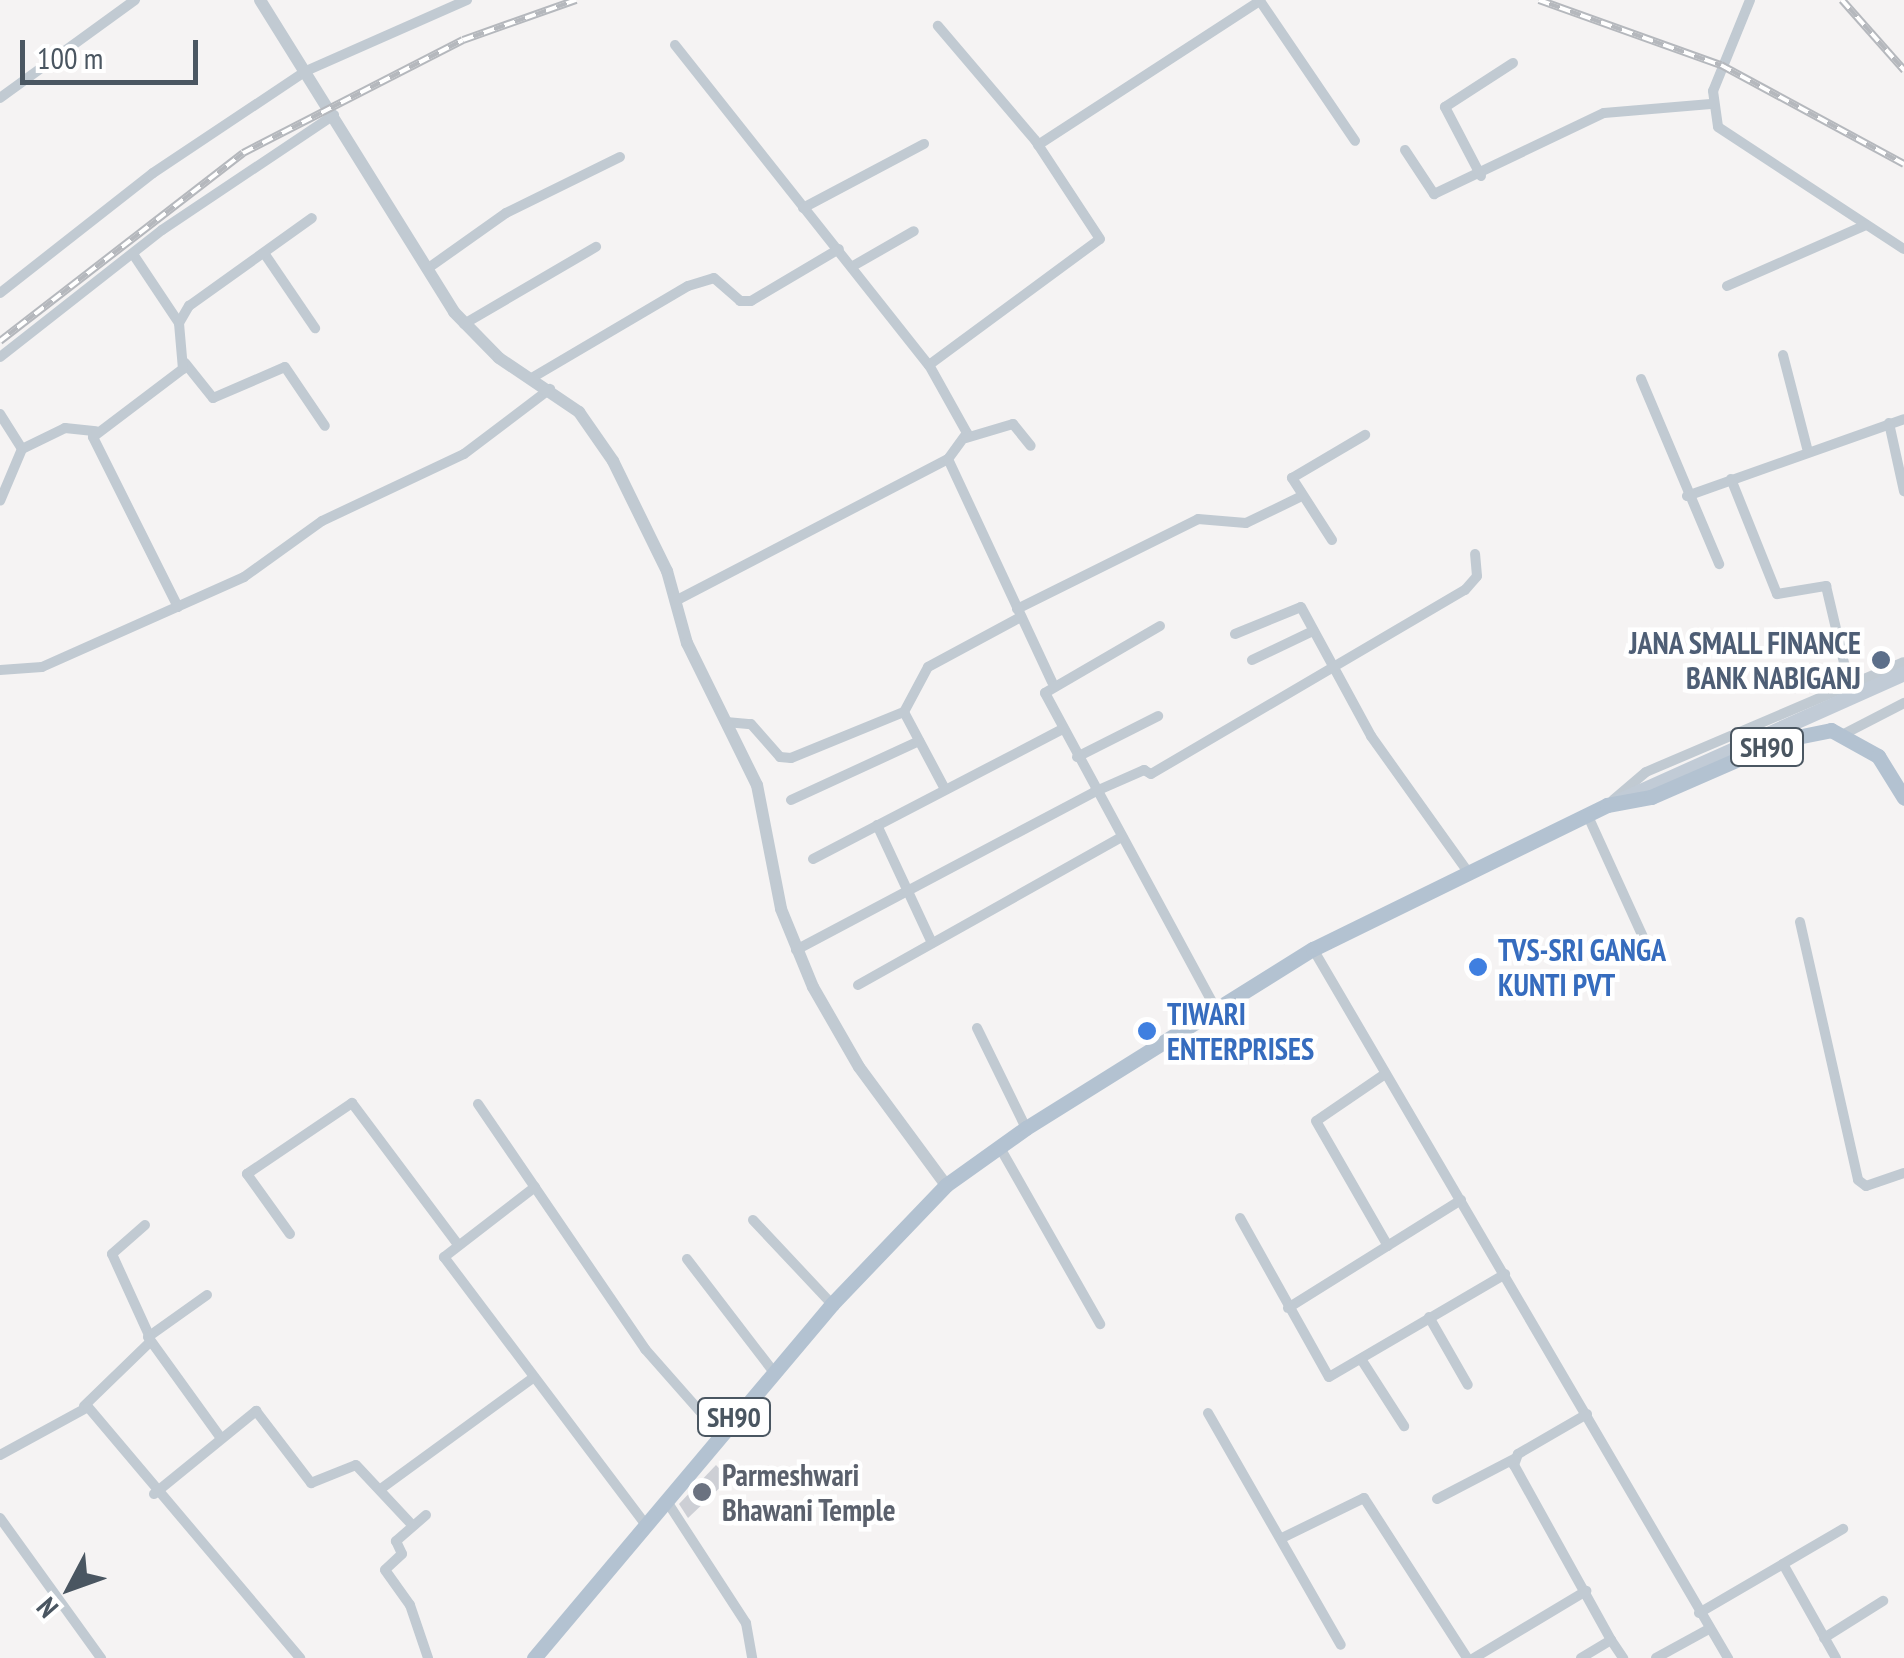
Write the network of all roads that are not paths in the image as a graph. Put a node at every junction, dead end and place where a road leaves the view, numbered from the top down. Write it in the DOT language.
graph roads {
  1 [pos="135,0"];
  2 [pos="260,0"];
  3 [pos="468,0"];
  4 [pos="1750,0"];
  5 [pos="938,26"];
  6 [pos="675,45"];
  7 [pos="1513,64"];
  8 [pos="310,77"];
  9 [pos="0,98"];
  10 [pos="1711,104"];
  11 [pos="334,116"];
  12 [pos="1355,140"];
  13 [pos="924,144"];
  14 [pos="1038,145"];
  15 [pos="1404,150"];
  16 [pos="620,158"];
  17 [pos="1481,176"];
  18 [pos="804,208"];
  19 [pos="312,218"];
  20 [pos="1866,224"];
  21 [pos="914,232"];
  22 [pos="596,247"];
  23 [pos="839,249"];
  24 [pos="1904,249"];
  25 [pos="264,253"];
  26 [pos="135,257"];
  27 [pos="853,266"];
  28 [pos="427,269"];
  29 [pos="1727,286"];
  30 [pos="0,293"];
  31 [pos="179,323"];
  32 [pos="464,324"];
  33 [pos="314,328"];
  34 [pos="1783,355"];
  35 [pos="0,357"];
  36 [pos="185,364"];
  37 [pos="929,365"];
  38 [pos="530,379"];
  39 [pos="1641,379"];
  40 [pos="550,389"];
  41 [pos="0,414"];
  42 [pos="1904,419"];
  43 [pos="1889,423"];
  44 [pos="325,426"];
  45 [pos="96,431"];
  46 [pos="1365,435"];
  47 [pos="966,438"];
  48 [pos="1031,446"];
  49 [pos="1807,448"];
  50 [pos="22,449"];
  51 [pos="948,459"];
  52 [pos="1731,479"];
  53 [pos="1904,491"];
  54 [pos="1687,496"];
  55 [pos="1298,498"];
  56 [pos="0,502"];
  57 [pos="1332,540"];
  58 [pos="1475,554"];
  59 [pos="1719,564"];
  60 [pos="675,601"];
  61 [pos="178,607"];
  62 [pos="1019,613"];
  63 [pos="1160,626"];
  64 [pos="1314,632"];
  65 [pos="1234,634"];
  66 [pos="1252,660"];
  67 [pos="1904,662"];
  68 [pos="1332,668"];
  69 [pos="0,670"];
  70 [pos="1904,673"];
  71 [pos="1052,682"];
  72 [pos="1850,684"];
  73 [pos="1904,703"];
  74 [pos="904,712"];
  75 [pos="1158,716"];
  76 [pos="726,722"];
  77 [pos="1063,730"];
  78 [pos="1844,734"];
  79 [pos="919,740"];
  80 [pos="1077,757"];
  81 [pos="945,789"];
  82 [pos="1094,792"];
  83 [pos="1904,798"];
  84 [pos="791,800"];
  85 [pos="1608,806"];
  86 [pos="1588,814"];
  87 [pos="877,825"];
  88 [pos="1122,837"];
  89 [pos="812,859"];
  90 [pos="1465,868"];
  91 [pos="906,892"];
  92 [pos="1800,922"];
  93 [pos="1643,937"];
  94 [pos="932,943"];
  95 [pos="1313,948"];
  96 [pos="796,950"];
  97 [pos="858,985"];
  98 [pos="1217,1011"];
  99 [pos="977,1028"];
  100 [pos="1385,1074"];
  101 [pos="478,1104"];
  102 [pos="1026,1128"];
  103 [pos="999,1146"];
  104 [pos="1904,1173"];
  105 [pos="946,1185"];
  106 [pos="536,1187"];
  107 [pos="1461,1200"];
  108 [pos="1240,1218"];
  109 [pos="753,1220"];
  110 [pos="145,1225"];
  111 [pos="290,1234"];
  112 [pos="456,1242"];
  113 [pos="1388,1246"];
  114 [pos="687,1259"];
  115 [pos="1505,1274"];
  116 [pos="207,1295"];
  117 [pos="832,1304"];
  118 [pos="1288,1308"];
  119 [pos="1428,1317"];
  120 [pos="1100,1324"];
  121 [pos="149,1338"];
  122 [pos="1361,1358"];
  123 [pos="773,1370"];
  124 [pos="534,1377"];
  125 [pos="1468,1385"];
  126 [pos="84,1406"];
  127 [pos="1208,1413"];
  128 [pos="1587,1414"];
  129 [pos="1404,1426"];
  130 [pos="720,1434"];
  131 [pos="220,1437"];
  132 [pos="0,1455"];
  133 [pos="1514,1459"];
  134 [pos="382,1488"];
  135 [pos="154,1494"];
  136 [pos="1437,1499"];
  137 [pos="666,1500"];
  138 [pos="426,1515"];
  139 [pos="0,1518"];
  140 [pos="645,1524"];
  141 [pos="413,1526"];
  142 [pos="1843,1529"];
  143 [pos="1284,1537"];
  144 [pos="1783,1564"];
  145 [pos="1586,1591"];
  146 [pos="1883,1601"];
  147 [pos="1699,1613"];
  148 [pos="1708,1629"];
  149 [pos="1824,1638"];
  150 [pos="1611,1640"];
  151 [pos="1341,1645"];
  152 [pos="101,1658"];
  153 [pos="300,1658"];
  154 [pos="428,1658"];
  155 [pos="534,1658"];
  156 [pos="752,1658"];
  157 [pos="1471,1658"];
  158 [pos="1581,1658"];
  159 [pos="1623,1658"];
  160 [pos="1656,1658"];
  161 [pos="1728,1658"];
  162 [pos="1836,1658"];
  1 -- 9 [label="street"];
  2 -- 8 [label="street"];
  3 -- 8 [label="street"];
  4 -- 10 [label="street"];
  5 -- 14 [label="street"];
  6 -- 18 [label="street"];
  7 -- 17 [label="street"];
  8 -- 11 [label="street"];
  8 -- 30 [label="street"];
  10 -- 17 [label="street"];
  10 -- 20 [label="street"];
  11 -- 26 [label="street"];
  11 -- 28 [label="street"];
  12 -- 14 [label="street"];
  13 -- 18 [label="street"];
  14 -- 37 [label="street"];
  15 -- 17 [label="street"];
  16 -- 28 [label="street"];
  18 -- 23 [label="street"];
  19 -- 25 [label="street"];
  20 -- 24 [label="street"];
  20 -- 29 [label="street"];
  21 -- 27 [label="street"];
  22 -- 32 [label="street"];
  23 -- 27 [label="street"];
  23 -- 38 [label="street"];
  25 -- 31 [label="street"];
  25 -- 33 [label="street"];
  26 -- 31 [label="street"];
  26 -- 35 [label="street"];
  27 -- 37 [label="street"];
  28 -- 32 [label="street"];
  31 -- 36 [label="street"];
  32 -- 38 [label="street"];
  34 -- 49 [label="street"];
  36 -- 44 [label="street"];
  36 -- 45 [label="street"];
  37 -- 47 [label="street"];
  38 -- 40 [label="street"];
  39 -- 54 [label="street"];
  40 -- 60 [label="street"];
  40 -- 61 [label="street"];
  41 -- 50 [label="street"];
  42 -- 43 [label="street"];
  43 -- 49 [label="street"];
  43 -- 53 [label="street"];
  45 -- 50 [label="street"];
  45 -- 61 [label="street"];
  46 -- 55 [label="street"];
  47 -- 48 [label="street"];
  47 -- 51 [label="street"];
  49 -- 52 [label="street"];
  50 -- 56 [label="street"];
  51 -- 60 [label="street"];
  51 -- 62 [label="street"];
  52 -- 54 [label="street"];
  52 -- 72 [label="street"];
  54 -- 59 [label="street"];
  55 -- 57 [label="street"];
  55 -- 62 [label="street"];
  58 -- 68 [label="street"];
  60 -- 76 [label="street"];
  61 -- 69 [label="street"];
  62 -- 71 [label="street"];
  62 -- 74 [label="street"];
  63 -- 71 [label="street"];
  64 -- 65 [label="street"];
  64 -- 66 [label="street"];
  64 -- 68 [label="street"];
  67 -- 72 [label="street"];
  68 -- 82 [label="street"];
  68 -- 90 [label="street"];
  70 -- 85 [label="main road"];
  71 -- 77 [label="street"];
  72 -- 85 [label="street"];
  73 -- 78 [label="street"];
  74 -- 76 [label="street"];
  74 -- 79 [label="street"];
  75 -- 80 [label="street"];
  76 -- 96 [label="street"];
  77 -- 80 [label="street"];
  77 -- 81 [label="street"];
  78 -- 83 [label="main road, SH90"];
  78 -- 85 [label="main road, SH90"];
  79 -- 81 [label="street"];
  79 -- 84 [label="street"];
  80 -- 82 [label="street"];
  81 -- 87 [label="street"];
  82 -- 88 [label="street"];
  82 -- 91 [label="street"];
  85 -- 86 [label="main road, SH90"];
  86 -- 90 [label="main road, SH90"];
  86 -- 93 [label="street"];
  87 -- 89 [label="street"];
  87 -- 91 [label="street"];
  88 -- 94 [label="street"];
  88 -- 98 [label="street"];
  90 -- 95 [label="main road, SH90"];
  91 -- 94 [label="street"];
  91 -- 96 [label="street"];
  92 -- 104 [label="street"];
  94 -- 97 [label="street"];
  95 -- 98 [label="main road, SH90"];
  95 -- 100 [label="street"];
  96 -- 105 [label="street"];
  98 -- 102 [label="main road, SH90"];
  99 -- 102 [label="street"];
  100 -- 107 [label="street"];
  100 -- 113 [label="street"];
  101 -- 106 [label="street"];
  102 -- 103 [label="main road, SH90"];
  103 -- 105 [label="main road, SH90"];
  103 -- 120 [label="street"];
  105 -- 117 [label="main road, SH90"];
  106 -- 112 [label="street"];
  106 -- 130 [label="street"];
  107 -- 113 [label="street"];
  107 -- 115 [label="street"];
  108 -- 118 [label="street"];
  109 -- 117 [label="street"];
  110 -- 121 [label="street"];
  111 -- 112 [label="street"];
  112 -- 124 [label="street"];
  113 -- 118 [label="street"];
  114 -- 123 [label="street"];
  115 -- 119 [label="street"];
  115 -- 128 [label="street"];
  116 -- 121 [label="street"];
  117 -- 123 [label="main road, SH90"];
  118 -- 122 [label="street"];
  119 -- 122 [label="street"];
  119 -- 125 [label="street"];
  121 -- 126 [label="street"];
  121 -- 131 [label="street"];
  122 -- 129 [label="street"];
  123 -- 130 [label="main road, SH90"];
  124 -- 134 [label="street"];
  124 -- 140 [label="street"];
  126 -- 132 [label="street"];
  126 -- 135 [label="street"];
  127 -- 143 [label="street"];
  128 -- 133 [label="street"];
  128 -- 147 [label="street"];
  130 -- 137 [label="main road, SH90"];
  131 -- 134 [label="street"];
  131 -- 135 [label="street"];
  133 -- 136 [label="street"];
  133 -- 145 [label="street"];
  134 -- 141 [label="street"];
  135 -- 153 [label="street"];
  137 -- 140 [label="main road, SH90"];
  137 -- 156 [label="street"];
  138 -- 141 [label="street"];
  139 -- 152 [label="street"];
  140 -- 155 [label="main road, SH90"];
  141 -- 154 [label="street"];
  142 -- 144 [label="street"];
  143 -- 151 [label="street"];
  143 -- 157 [label="street"];
  144 -- 147 [label="street"];
  144 -- 149 [label="street"];
  145 -- 150 [label="street"];
  145 -- 157 [label="street"];
  146 -- 149 [label="street"];
  147 -- 148 [label="street"];
  148 -- 160 [label="street"];
  148 -- 161 [label="street"];
  149 -- 162 [label="street"];
  150 -- 158 [label="street"];
  150 -- 159 [label="street"];
}
